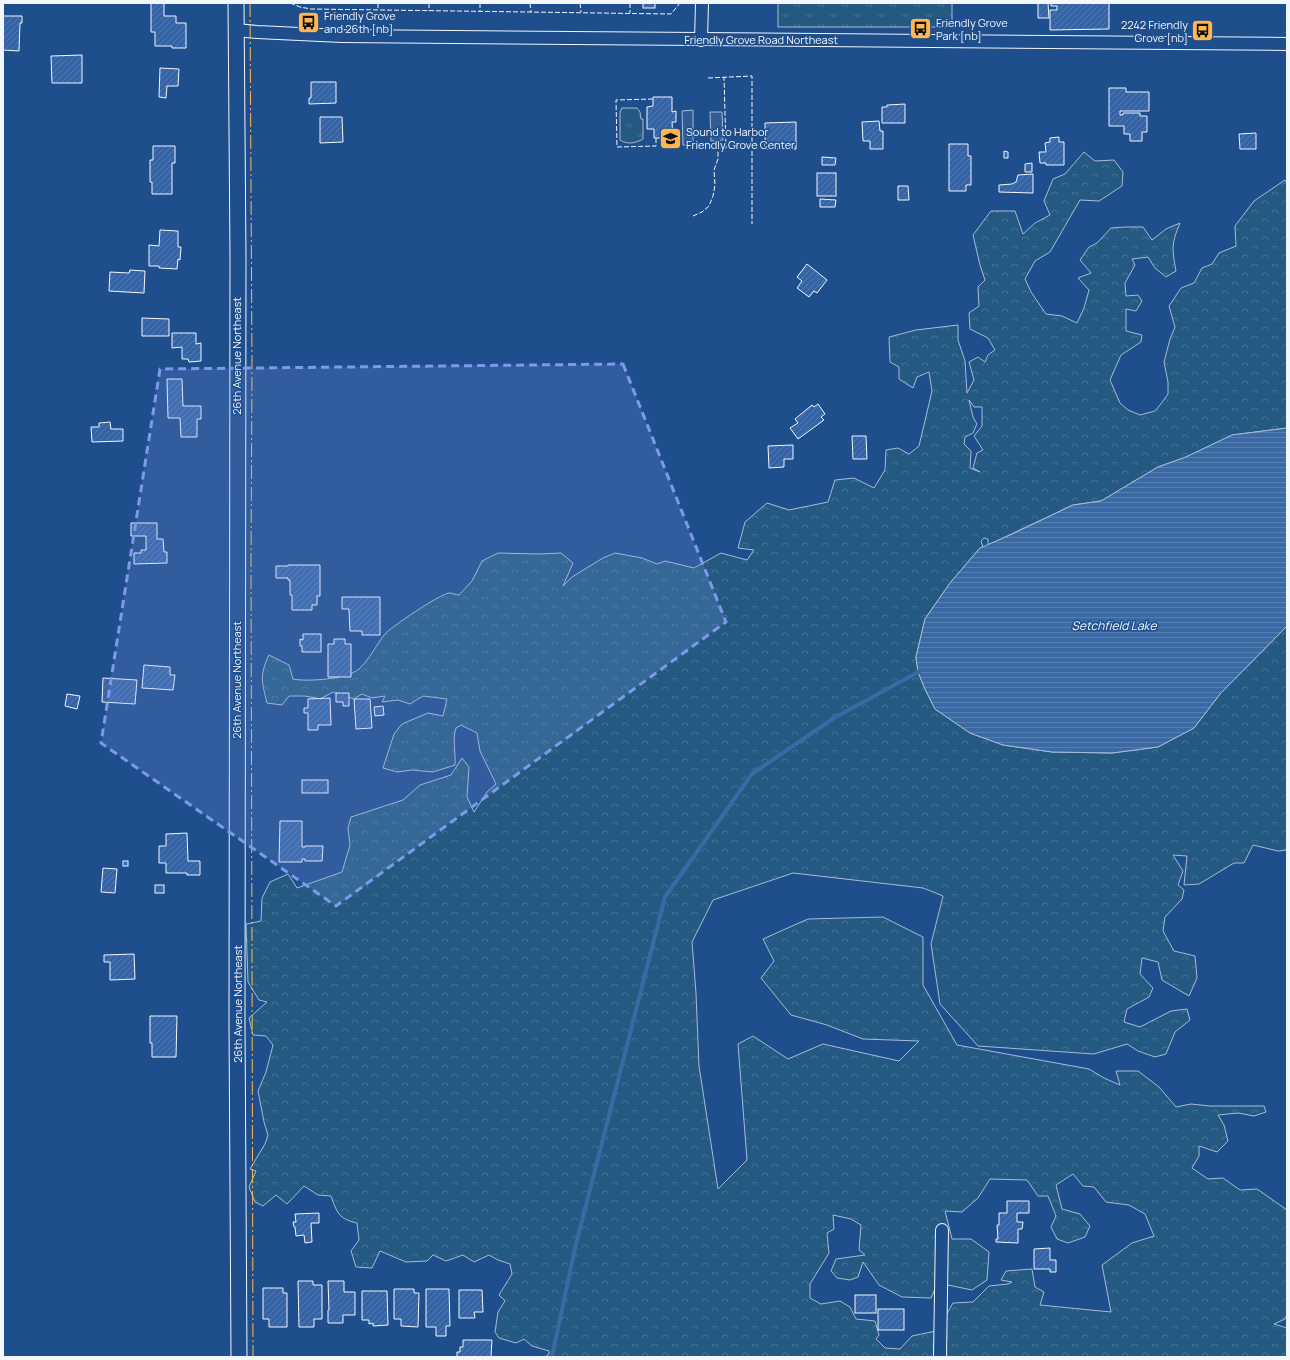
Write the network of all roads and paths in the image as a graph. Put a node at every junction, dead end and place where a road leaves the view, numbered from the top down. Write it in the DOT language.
graph roads {
  1 [pos="236,3"];
  2 [pos="702,3"];
  3 [pos="236,30"];
  4 [pos="701,40"];
  5 [pos="1287,44"];
  6 [pos="942,1230"];
  7 [pos="239,1357"];
  8 [pos="940,1357"];
  1 -- 3 [label="street, 26th Avenue Northeast"];
  2 -- 4 [label="street"];
  3 -- 4 [label="street, Friendly Grove Road Northeast"];
  3 -- 7 [label="street, 26th Avenue Northeast"];
  4 -- 5 [label="street, Friendly Grove Road Northeast"];
  6 -- 8 [label="street"];
}
